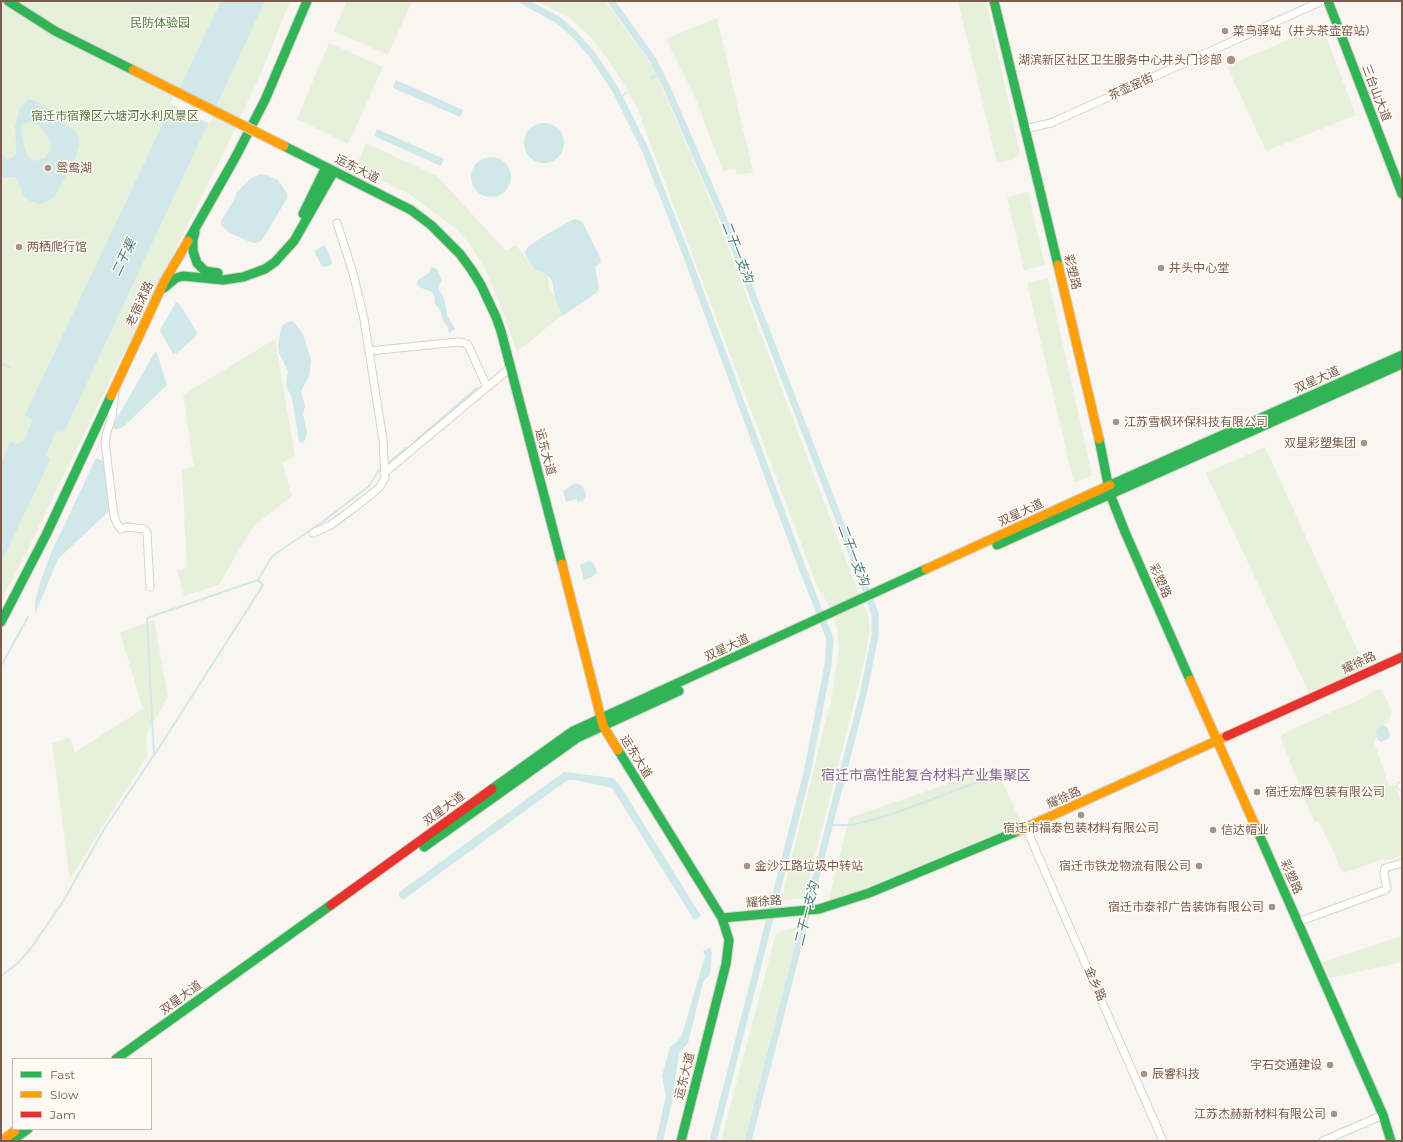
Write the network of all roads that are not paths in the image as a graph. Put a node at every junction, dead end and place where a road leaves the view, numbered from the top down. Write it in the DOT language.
graph roads {
  1 [pos="8,1"];
  2 [pos="307,1"];
  3 [pos="994,1"];
  4 [pos="1322,1"];
  5 [pos="1328,1"];
  6 [pos="1335,1"];
  7 [pos="1025,129"];
  8 [pos="330,169"];
  9 [pos="1402,178"];
  10 [pos="1402,194"];
  11 [pos="337,223"];
  12 [pos="197,224"];
  13 [pos="158,293"];
  14 [pos="369,350"];
  15 [pos="1402,354"];
  16 [pos="1402,364"];
  17 [pos="510,368"];
  18 [pos="116,384"];
  19 [pos="487,387"];
  20 [pos="384,473"];
  21 [pos="1109,490"];
  22 [pos="313,533"];
  23 [pos="150,587"];
  24 [pos="1,622"];
  25 [pos="1402,657"];
  26 [pos="602,722"];
  27 [pos="1218,741"];
  28 [pos="1026,828"];
  29 [pos="1402,863"];
  30 [pos="722,918"];
  31 [pos="1298,922"];
  32 [pos="117,1058"];
  33 [pos="127,1058"];
  34 [pos="1383,1115"];
  35 [pos="17,1130"];
  36 [pos="27,1130"];
  37 [pos="1,1141"];
  38 [pos="11,1141"];
  39 [pos="681,1141"];
  40 [pos="1164,1141"];
  41 [pos="1323,1141"];
  42 [pos="1391,1141"];
  1 -- 8 [label="street, 运东大道, bridge"];
  2 -- 12 [label="street, 老宿沭路"];
  3 -- 7 [label="street, 彩塑路"];
  4 -- 7 [label="street, 茶壶窑街"];
  5 -- 10 [label="street, 三台山大道"];
  6 -- 9 [label="street, 三台山大道"];
  7 -- 21 [label="street, 彩塑路"];
  8 -- 12 [label="street"];
  8 -- 13 [label="street"];
  8 -- 17 [label="street, 运东大道"];
  11 -- 14 [label="street"];
  12 -- 13 [label="street, 老宿沭路"];
  13 -- 18 [label="street, 老宿沭路"];
  14 -- 19 [label="street"];
  14 -- 20 [label="street"];
  15 -- 21 [label="street, 双星大道"];
  16 -- 21 [label="street, 双星大道"];
  17 -- 19 [label="street"];
  17 -- 26 [label="street, 运东大道"];
  18 -- 23 [label="street"];
  18 -- 24 [label="street, 老宿沭路"];
  19 -- 20 [label="street"];
  20 -- 22 [label="street"];
  21 -- 26 [label="street, 双星大道"];
  21 -- 27 [label="street, 彩塑路"];
  25 -- 27 [label="street, 耀徐路"];
  26 -- 30 [label="street, 运东大道"];
  26 -- 32 [label="street, 双星大道"];
  26 -- 33 [label="street, 双星大道"];
  27 -- 28 [label="street, 耀徐路"];
  27 -- 31 [label="street, 彩塑路"];
  28 -- 30 [label="street, 耀徐路"];
  28 -- 40 [label="street, 金乡路"];
  29 -- 31 [label="street"];
  30 -- 39 [label="street, 运东大道"];
  31 -- 34 [label="street, 彩塑路"];
  34 -- 41 [label="street"];
  34 -- 42 [label="street, 彩塑路"];
  35 -- 37 [label="street"];
  36 -- 38 [label="street"];
}
